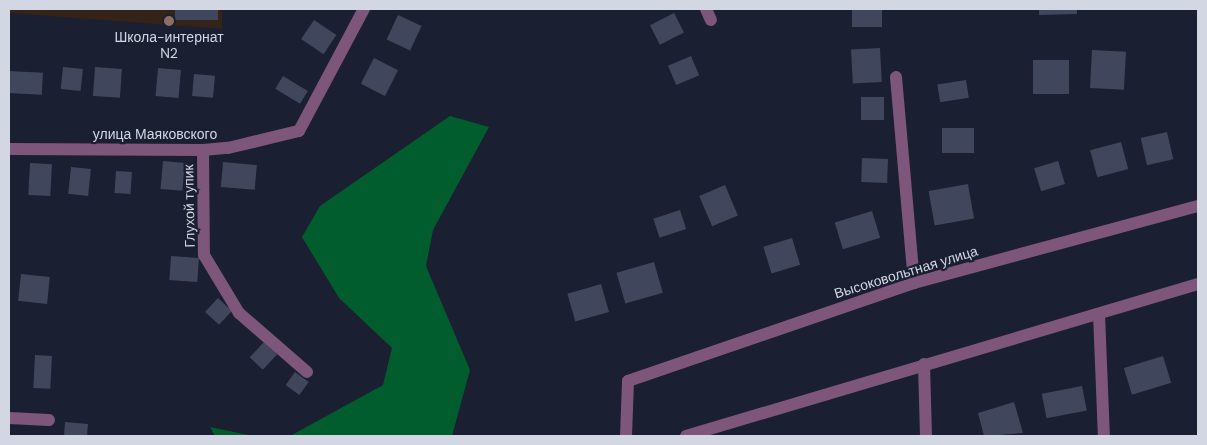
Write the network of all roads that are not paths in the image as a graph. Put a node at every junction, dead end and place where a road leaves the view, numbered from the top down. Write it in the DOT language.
graph roads {
  1 [pos="364,9"];
  2 [pos="896,77"];
  3 [pos="9,149"];
  4 [pos="203,150"];
  5 [pos="1198,206"];
  6 [pos="914,283"];
  7 [pos="1198,284"];
  8 [pos="1099,314"];
  9 [pos="924,364"];
  10 [pos="307,372"];
  11 [pos="9,418"];
  12 [pos="49,420"];
  13 [pos="626,436"];
  14 [pos="686,436"];
  15 [pos="926,436"];
  16 [pos="1104,436"];
  1 -- 4 [label="street, улица Маяковского"];
  2 -- 6 [label="street"];
  3 -- 4 [label="street, улица Маяковского"];
  4 -- 10 [label="street, Глухой тупик"];
  5 -- 6 [label="street, Высоковольтная улица"];
  6 -- 13 [label="street, Высоковольтная улица"];
  7 -- 8 [label="street"];
  8 -- 9 [label="street"];
  8 -- 16 [label="street"];
  9 -- 14 [label="street"];
  9 -- 15 [label="street"];
  11 -- 12 [label="street"];
}
